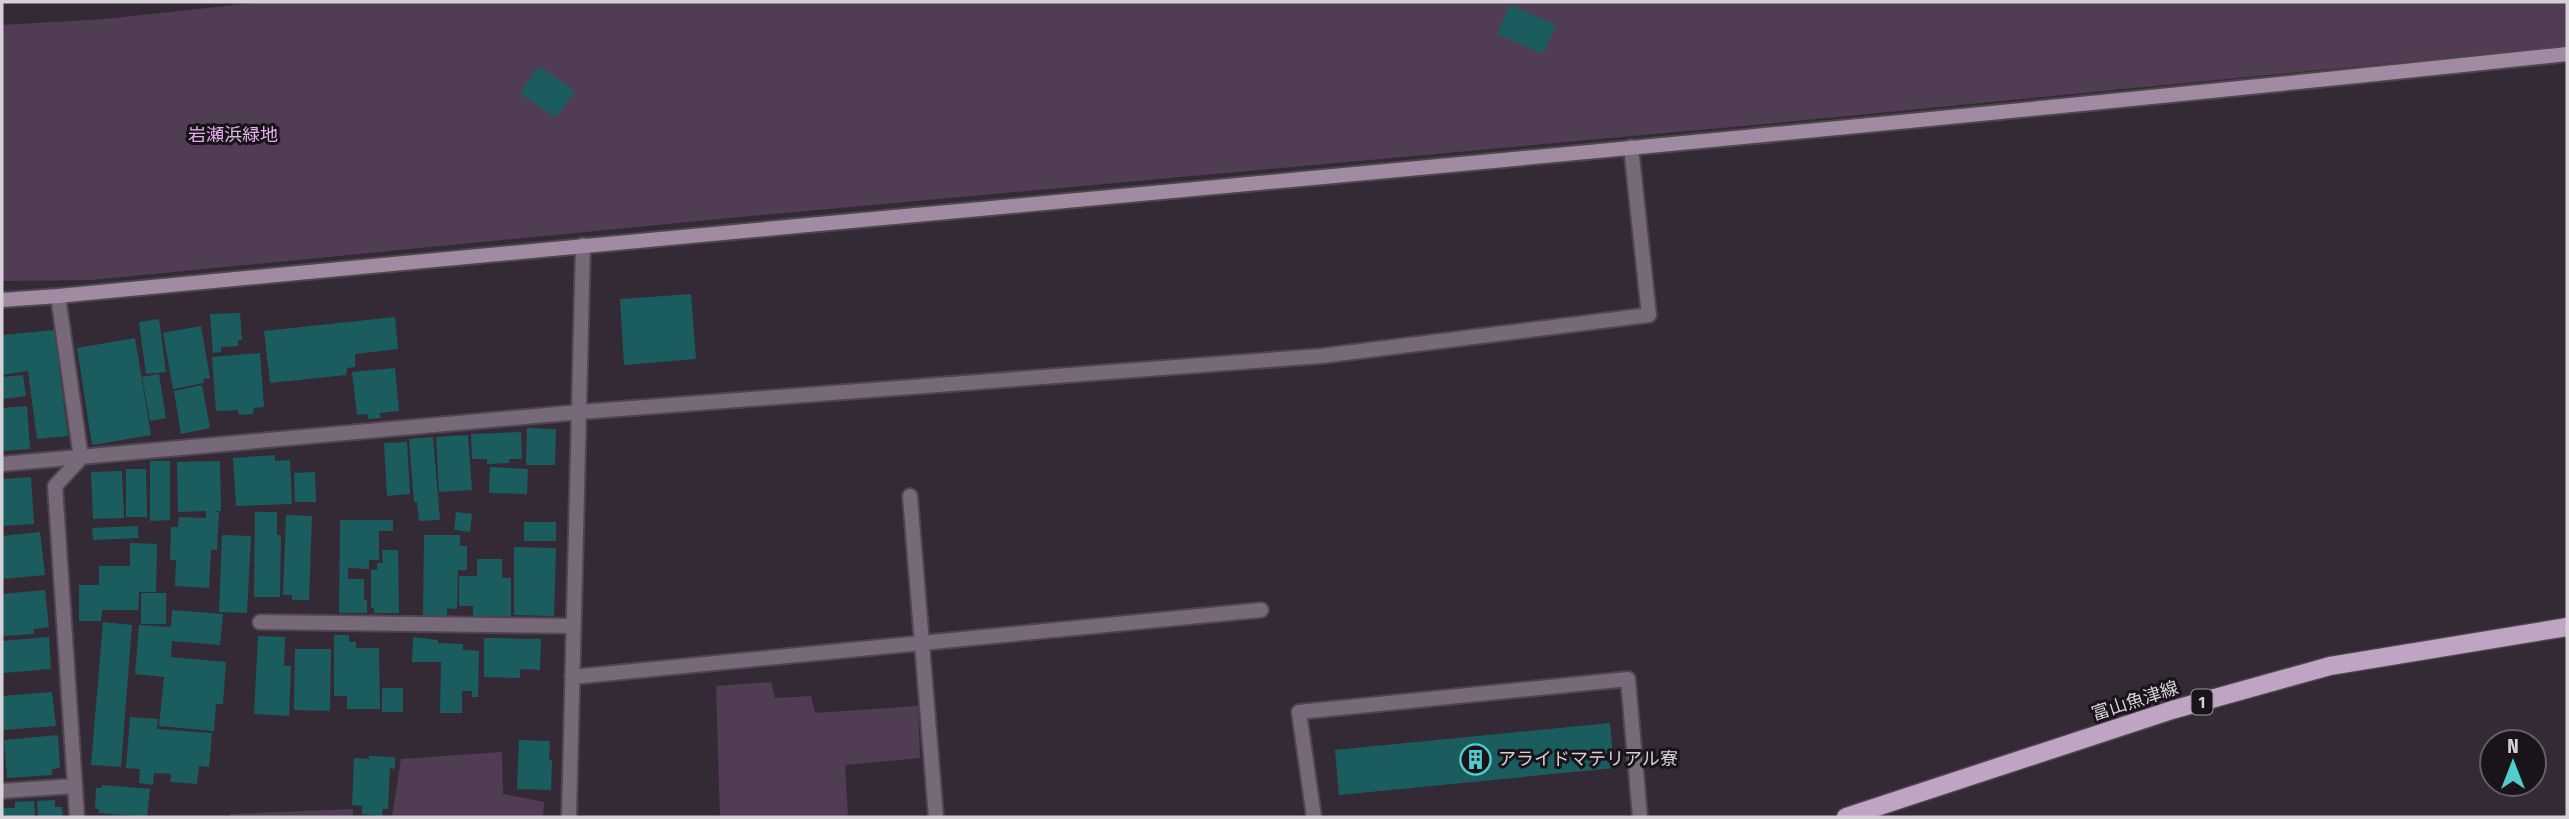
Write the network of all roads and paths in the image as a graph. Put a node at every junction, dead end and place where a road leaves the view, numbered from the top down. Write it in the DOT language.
graph roads {
  1 [pos="2567,54"];
  2 [pos="1631,147"];
  3 [pos="583,245"];
  4 [pos="58,296"];
  5 [pos="2,300"];
  6 [pos="580,412"];
  7 [pos="81,458"];
  8 [pos="2,464"];
  9 [pos="910,496"];
  10 [pos="1261,610"];
  11 [pos="260,622"];
  12 [pos="574,626"];
  13 [pos="2567,627"];
  14 [pos="921,643"];
  15 [pos="572,677"];
  16 [pos="74,786"];
  17 [pos="2,791"];
  18 [pos="77,817"];
  19 [pos="569,817"];
  20 [pos="936,817"];
  21 [pos="1314,817"];
  22 [pos="1640,817"];
  23 [pos="1846,817"];
  1 -- 2 [label="street"];
  2 -- 3 [label="street"];
  2 -- 6 [label="street"];
  3 -- 4 [label="street"];
  3 -- 6 [label="street"];
  4 -- 5 [label="street"];
  4 -- 7 [label="street"];
  6 -- 7 [label="street"];
  6 -- 12 [label="street"];
  7 -- 8 [label="street"];
  7 -- 16 [label="street"];
  9 -- 14 [label="street"];
  10 -- 14 [label="street"];
  11 -- 12 [label="street"];
  12 -- 15 [label="street"];
  13 -- 23 [label="main road, 富山魚津線 / 1"];
  14 -- 15 [label="street"];
  14 -- 20 [label="street"];
  15 -- 19 [label="street"];
  16 -- 17 [label="street"];
  16 -- 18 [label="street"];
  21 -- 22 [label="street"];
}
